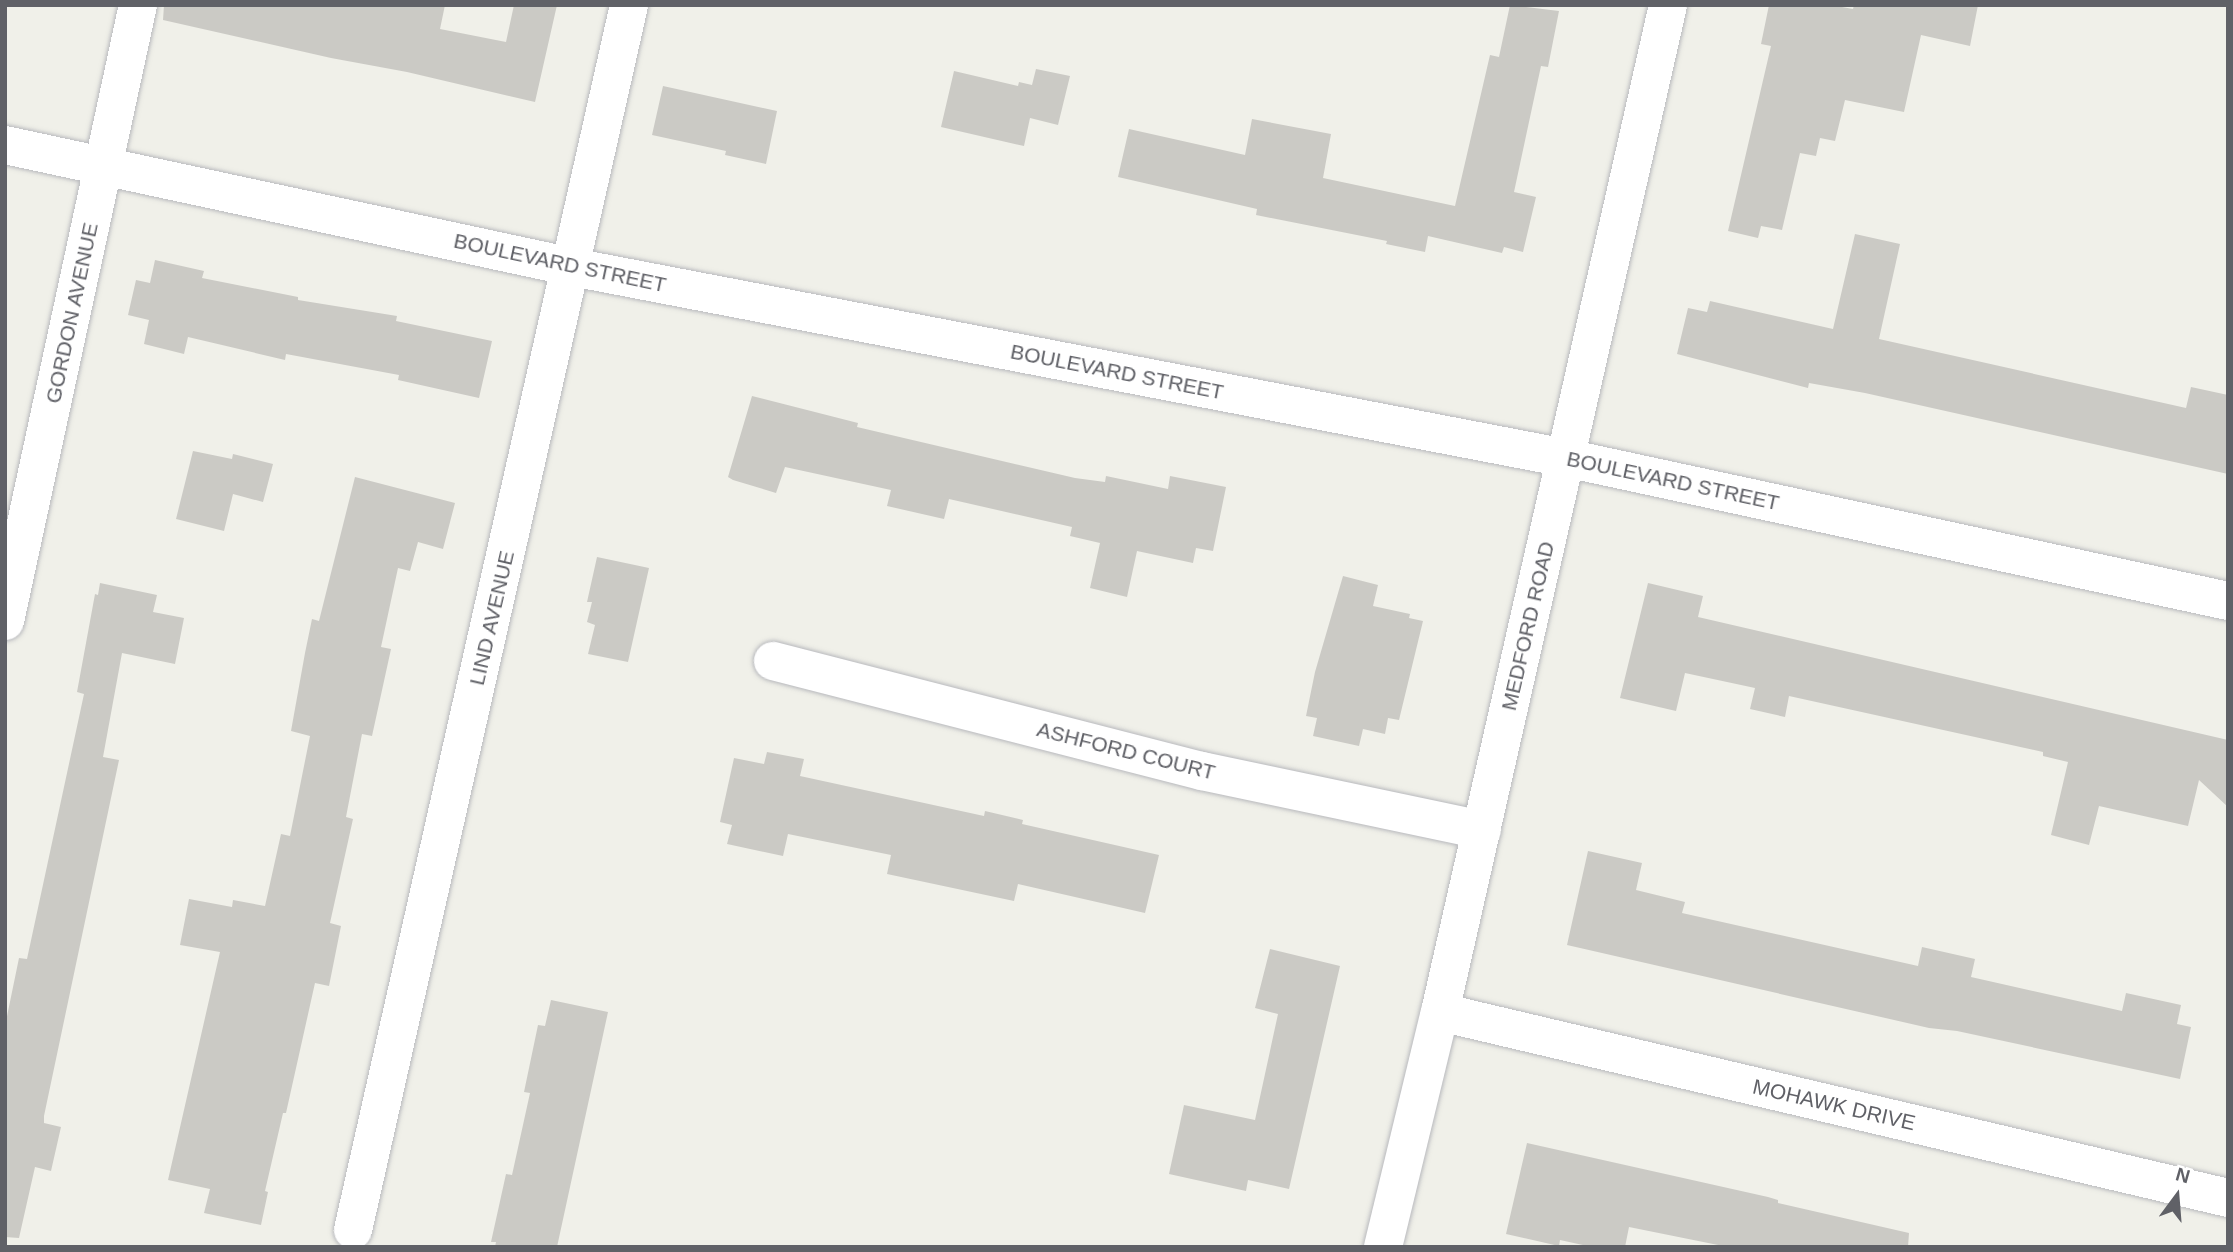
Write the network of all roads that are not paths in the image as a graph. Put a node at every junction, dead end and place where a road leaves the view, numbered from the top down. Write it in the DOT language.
graph roads {
  1 [pos="138,5"];
  2 [pos="629,5"];
  3 [pos="1668,5"];
  4 [pos="5,145"];
  5 [pos="104,166"];
  6 [pos="572,267"];
  7 [pos="1566,458"];
  8 [pos="2228,601"];
  9 [pos="5,621"];
  10 [pos="774,661"];
  11 [pos="1482,830"];
  12 [pos="1440,1012"];
  13 [pos="2228,1198"];
  14 [pos="353,1230"];
  15 [pos="1383,1247"];
  1 -- 5 [label="street, GORDON AVENUE"];
  2 -- 6 [label="street, LIND AVENUE"];
  3 -- 7 [label="street, MEDFORD ROAD"];
  4 -- 5 [label="street, BOULEVARD STREET"];
  5 -- 6 [label="street, BOULEVARD STREET"];
  5 -- 9 [label="street, GORDON AVENUE"];
  6 -- 7 [label="street, BOULEVARD STREET"];
  6 -- 14 [label="street, LIND AVENUE"];
  7 -- 8 [label="street, BOULEVARD STREET"];
  7 -- 11 [label="street, MEDFORD ROAD"];
  10 -- 11 [label="street, ASHFORD COURT"];
  11 -- 12 [label="street, MEDFORD ROAD"];
  12 -- 13 [label="street, MOHAWK DRIVE"];
  12 -- 15 [label="street, MEDFORD ROAD"];
}
